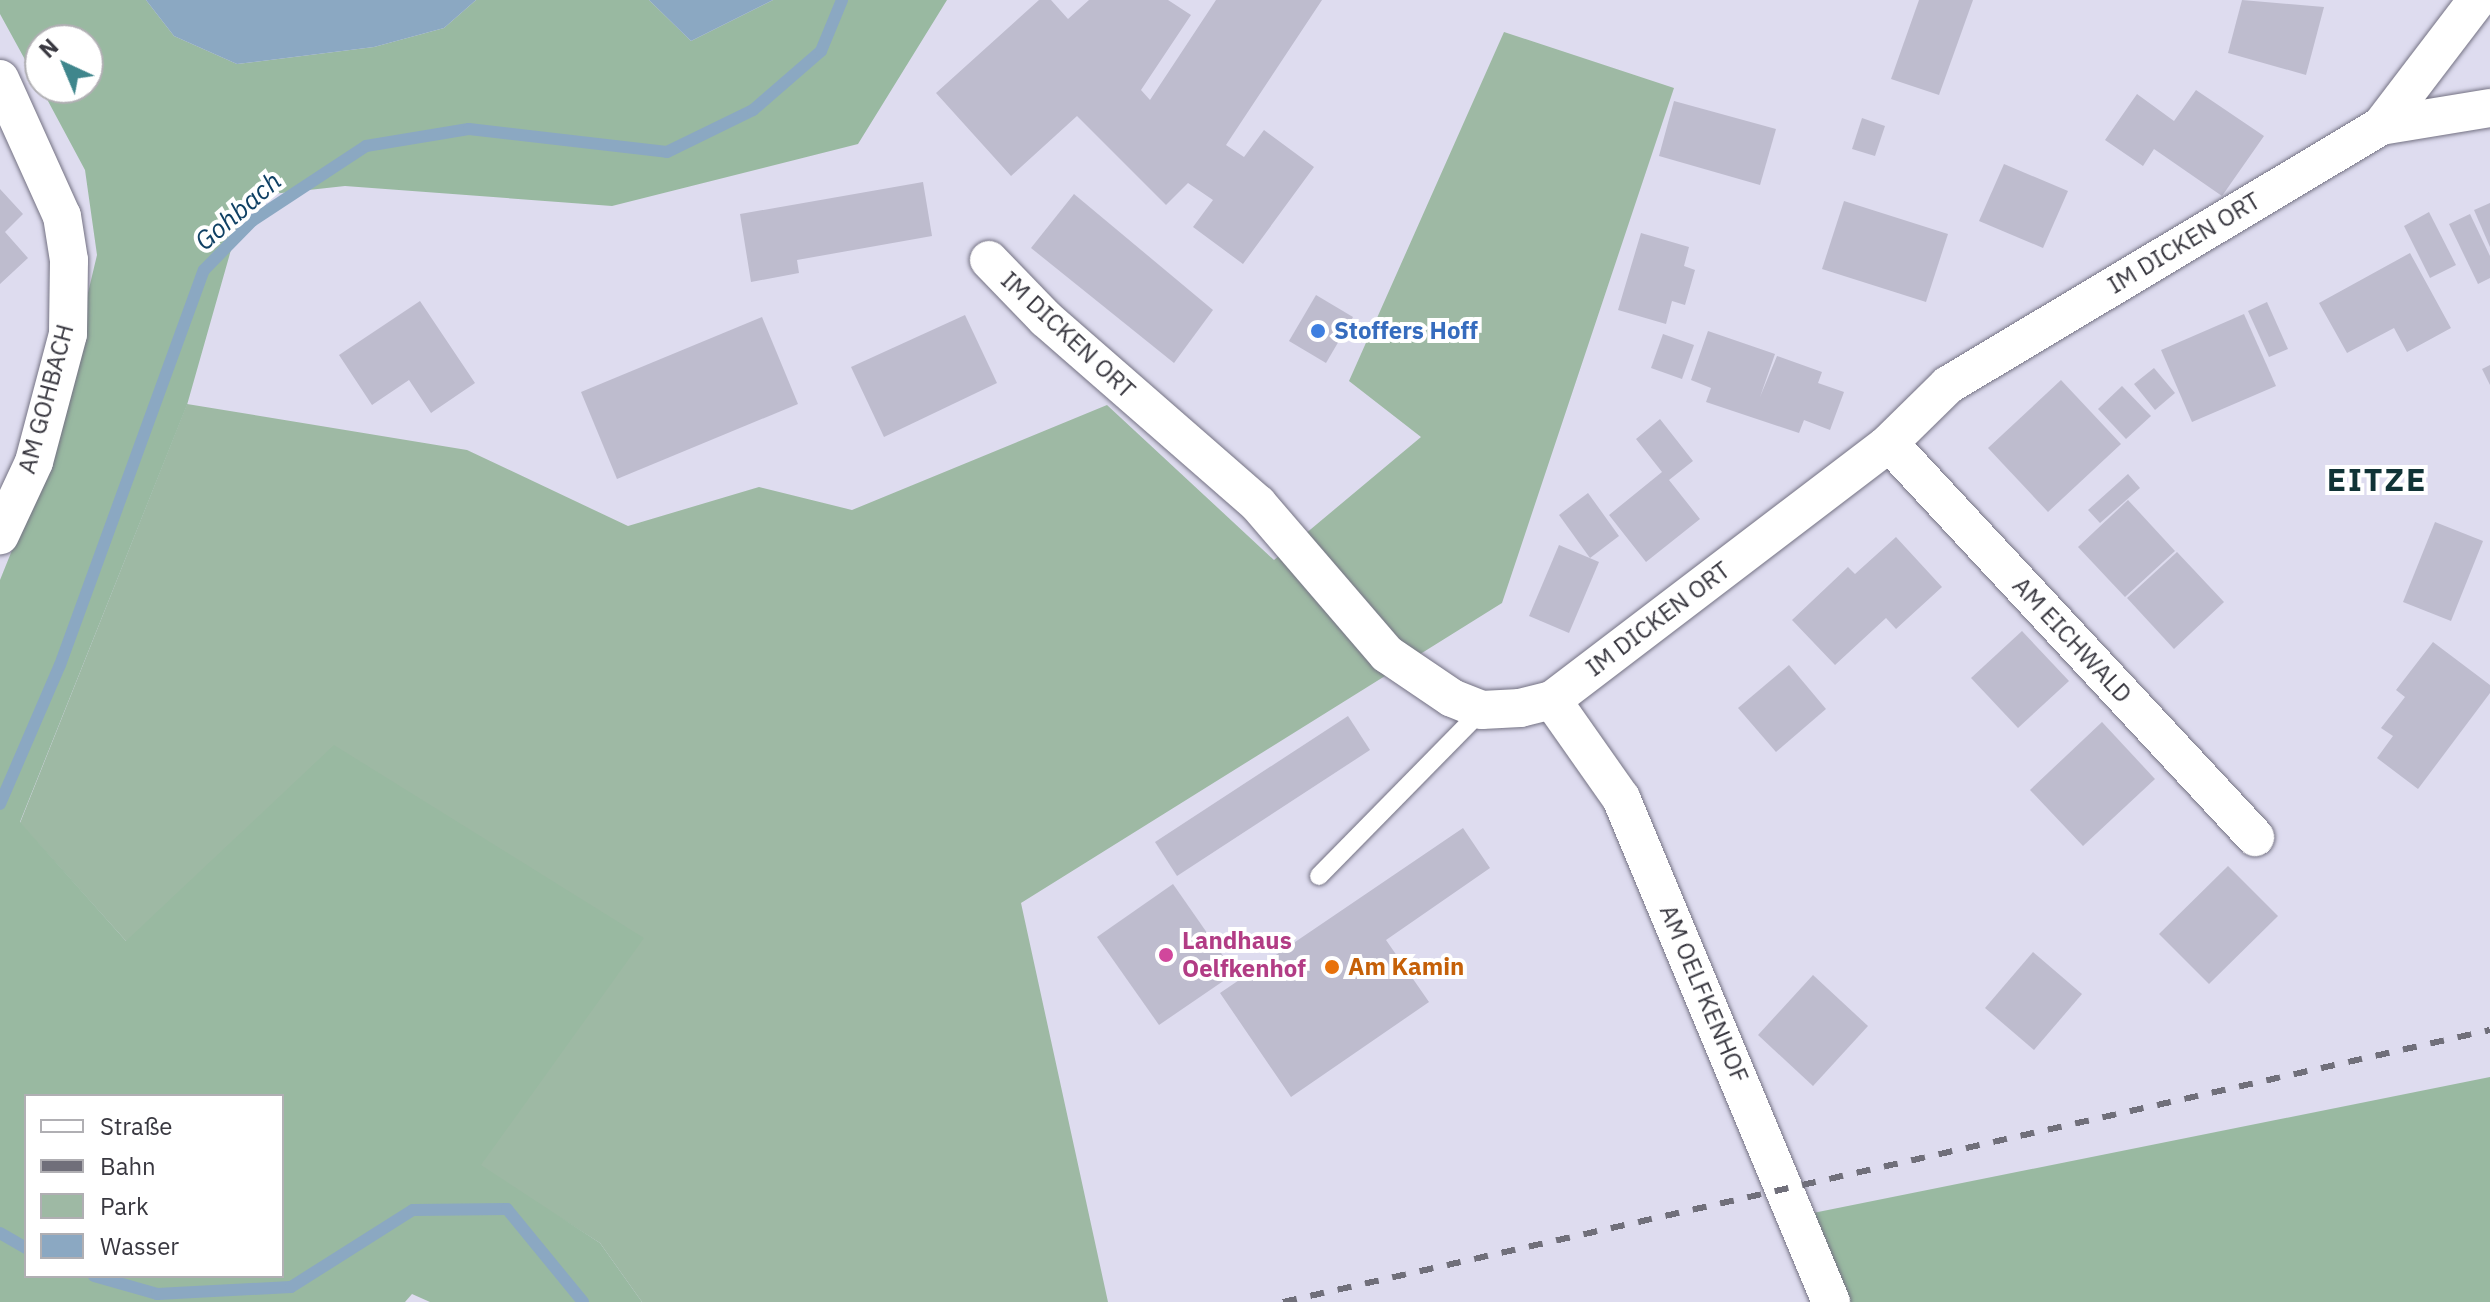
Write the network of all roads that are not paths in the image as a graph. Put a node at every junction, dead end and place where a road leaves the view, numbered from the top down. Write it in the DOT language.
graph roads {
  1 [pos="2477,0"];
  2 [pos="0,79"];
  3 [pos="2490,108"];
  4 [pos="2381,126"];
  5 [pos="989,260"];
  6 [pos="1889,443"];
  7 [pos="0,535"];
  8 [pos="1552,700"];
  9 [pos="1482,710"];
  10 [pos="2255,837"];
  11 [pos="1319,876"];
  12 [pos="1831,1302"];
  1 -- 4 [label="street, IM DICKEN ORT"];
  2 -- 7 [label="street, AM GOHBACH"];
  3 -- 4 [label="street, IM DICKEN ORT"];
  4 -- 6 [label="street, IM DICKEN ORT"];
  5 -- 9 [label="street, IM DICKEN ORT"];
  6 -- 8 [label="street, IM DICKEN ORT"];
  6 -- 10 [label="street, AM EICHWALD"];
  8 -- 9 [label="street, IM DICKEN ORT"];
  8 -- 12 [label="street, AM OELFKENHOF"];
  9 -- 11 [label="lane"];
}
